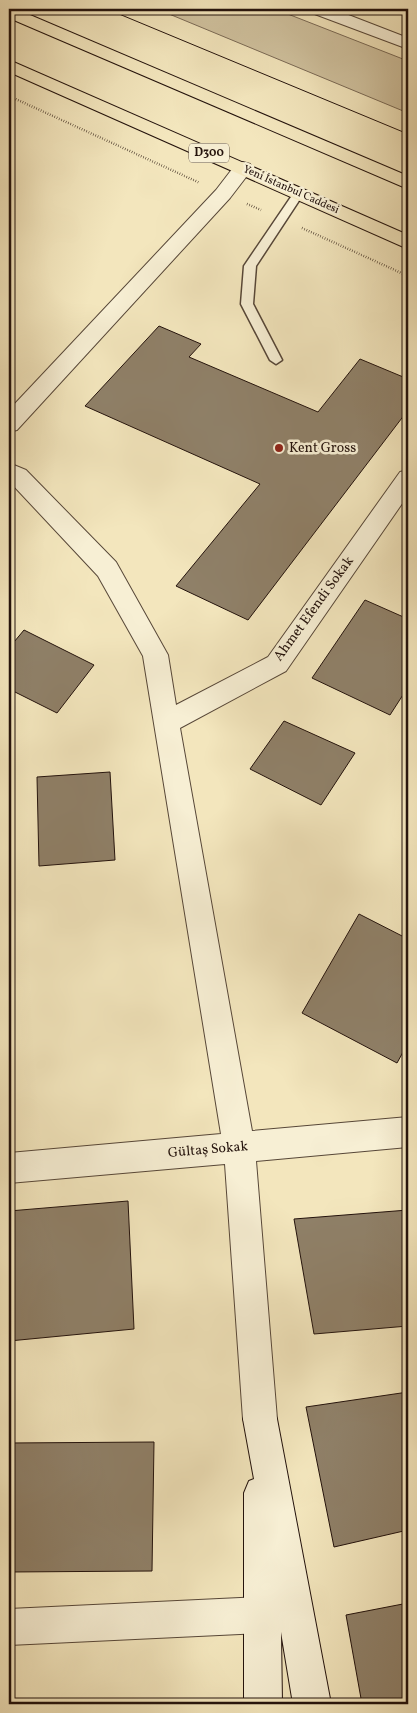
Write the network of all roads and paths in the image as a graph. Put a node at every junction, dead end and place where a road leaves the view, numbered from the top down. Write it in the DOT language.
graph roads {
  1 [pos="318,9"];
  2 [pos="9,12"];
  3 [pos="406,40"];
  4 [pos="9,65"];
  5 [pos="243,168"];
  6 [pos="408,183"];
  7 [pos="299,193"];
  8 [pos="408,243"];
  9 [pos="276,360"];
  10 [pos="9,424"];
  11 [pos="9,471"];
  12 [pos="408,478"];
  13 [pos="166,723"];
  14 [pos="408,1132"];
  15 [pos="239,1147"];
  16 [pos="9,1168"];
  17 [pos="260,1419"];
  18 [pos="262,1615"];
  19 [pos="9,1627"];
  20 [pos="263,1704"];
  21 [pos="312,1704"];
  1 -- 3 [label="street"];
  2 -- 6 [label="highway"];
  4 -- 5 [label="highway, Yeni İstanbul Caddesi / D300"];
  5 -- 7 [label="highway, Yeni İstanbul Caddesi / D300"];
  5 -- 10 [label="street"];
  7 -- 8 [label="highway, Yeni İstanbul Caddesi / D300"];
  7 -- 9 [label="lane"];
  11 -- 13 [label="street"];
  12 -- 13 [label="street, Ahmet Efendi Sokak"];
  13 -- 15 [label="street"];
  14 -- 15 [label="street, Gültaş Sokak"];
  15 -- 16 [label="street, Gültaş Sokak"];
  15 -- 17 [label="street"];
  17 -- 18 [label="street"];
  17 -- 21 [label="street"];
  18 -- 19 [label="street"];
  18 -- 20 [label="street"];
}
